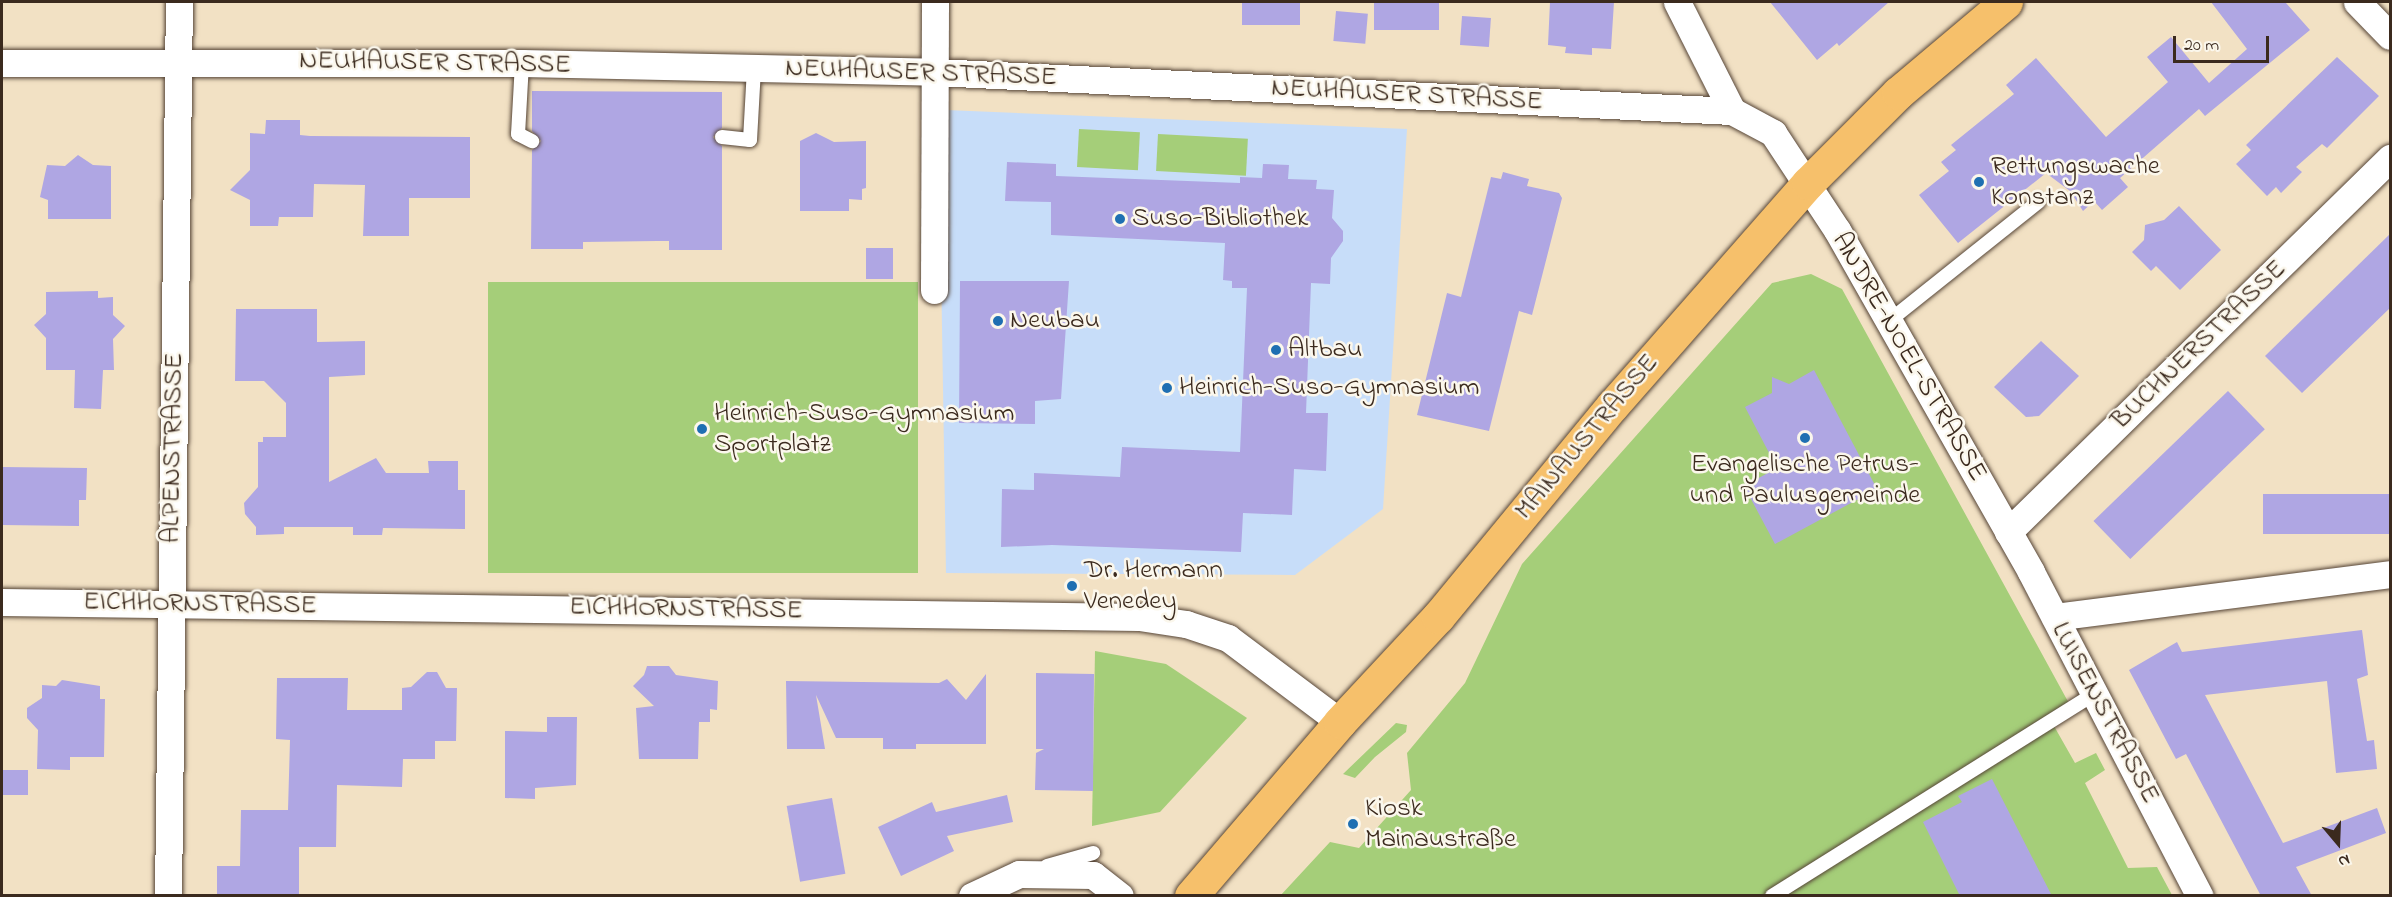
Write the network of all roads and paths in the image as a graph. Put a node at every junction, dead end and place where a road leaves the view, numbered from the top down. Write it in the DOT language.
graph roads {
  1 [pos="179,2"];
  2 [pos="935,2"];
  3 [pos="1677,2"];
  4 [pos="2006,2"];
  5 [pos="2357,2"];
  6 [pos="2391,36"];
  7 [pos="178,61"];
  8 [pos="2,63"];
  9 [pos="522,63"];
  10 [pos="754,68"];
  11 [pos="935,72"];
  12 [pos="1732,111"];
  13 [pos="722,137"];
  14 [pos="532,141"];
  15 [pos="2391,158"];
  16 [pos="1808,183"];
  17 [pos="2038,202"];
  18 [pos="934,290"];
  19 [pos="1889,321"];
  20 [pos="2008,532"];
  21 [pos="2391,574"];
  22 [pos="2,602"];
  23 [pos="170,604"];
  24 [pos="2055,616"];
  25 [pos="2096,693"];
  26 [pos="1340,723"];
  27 [pos="1093,853"];
  28 [pos="1019,874"];
  29 [pos="168,896"];
  30 [pos="972,896"];
  31 [pos="1120,896"];
  32 [pos="1191,896"];
  33 [pos="1772,896"];
  34 [pos="2200,896"];
  1 -- 7 [label="street, ALPENSTRASSE"];
  2 -- 11 [label="street"];
  3 -- 12 [label="street"];
  4 -- 16 [label="main road, MAINAUSTRASSE"];
  5 -- 6 [label="street"];
  7 -- 8 [label="street, NEUHAUSER STRASSE"];
  7 -- 9 [label="street, NEUHAUSER STRASSE"];
  7 -- 23 [label="street, ALPENSTRASSE"];
  9 -- 10 [label="street, NEUHAUSER STRASSE"];
  9 -- 14 [label="lane"];
  10 -- 11 [label="street, NEUHAUSER STRASSE"];
  10 -- 13 [label="lane"];
  11 -- 12 [label="street, NEUHAUSER STRASSE"];
  11 -- 18 [label="street"];
  12 -- 16 [label="street, NEUHAUSER STRASSE"];
  15 -- 20 [label="street, BUCHNERSTRASSE"];
  16 -- 19 [label="street, ANDRE-NOEL-STRASSE"];
  16 -- 26 [label="main road, MAINAUSTRASSE"];
  17 -- 19 [label="lane"];
  19 -- 20 [label="street, ANDRE-NOEL-STRASSE"];
  20 -- 24 [label="street, LUISENSTRASSE"];
  21 -- 24 [label="street"];
  22 -- 23 [label="street, EICHHORNSTRASSE"];
  23 -- 26 [label="street, EICHHORNSTRASSE"];
  23 -- 29 [label="street, ALPENSTRASSE"];
  24 -- 25 [label="street, LUISENSTRASSE"];
  25 -- 33 [label="lane"];
  25 -- 34 [label="street, LUISENSTRASSE"];
  26 -- 32 [label="main road, MAINAUSTRASSE"];
  27 -- 28 [label="lane"];
  28 -- 30 [label="street"];
  28 -- 31 [label="street"];
}
